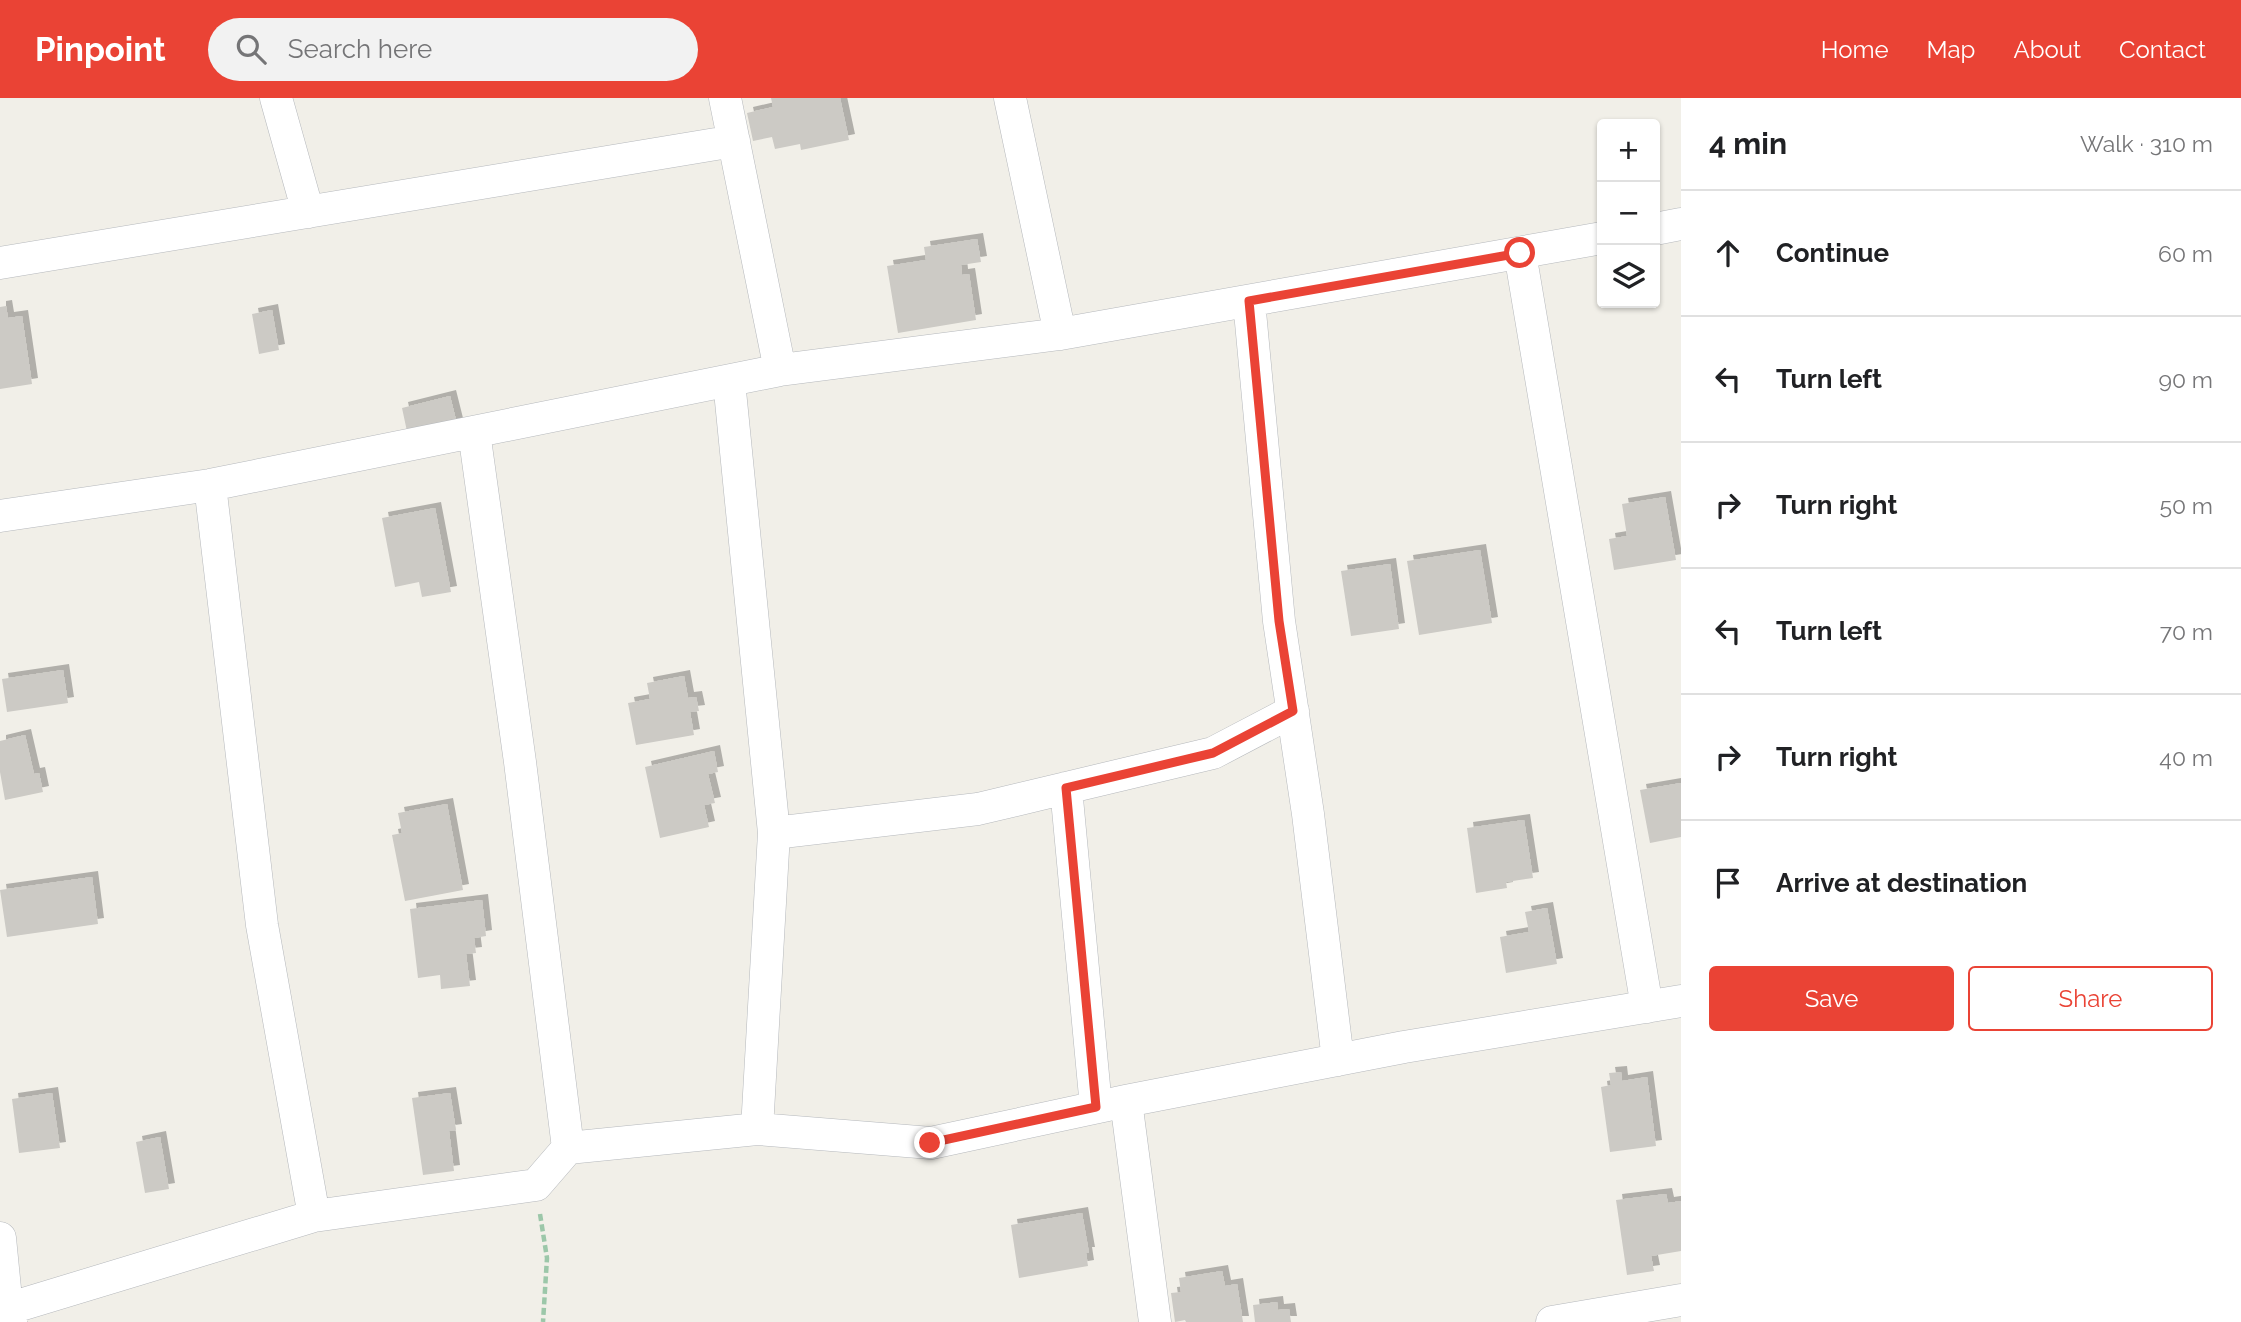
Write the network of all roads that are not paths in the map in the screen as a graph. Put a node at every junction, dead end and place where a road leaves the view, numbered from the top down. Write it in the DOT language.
graph roads {
  1 [pos="276,98"];
  2 [pos="725,98"];
  3 [pos="1010,98"];
  4 [pos="734,141"];
  5 [pos="309,212"];
  6 [pos="1681,224"];
  7 [pos="1660,228"];
  8 [pos="1597,239"];
  9 [pos="1520,253"];
  10 [pos="0,262"];
  11 [pos="1249,301"];
  12 [pos="1060,334"];
  13 [pos="780,370"];
  14 [pos="729,381"];
  15 [pos="474,432"];
  16 [pos="210,485"];
  17 [pos="0,516"];
  18 [pos="1293,711"];
  19 [pos="1066,788"];
  20 [pos="774,833"];
  21 [pos="1681,1001"];
  22 [pos="1647,1007"];
  23 [pos="1338,1060"];
  24 [pos="1111,1104"];
  25 [pos="757,1129"];
  26 [pos="568,1148"];
  27 [pos="314,1216"];
  28 [pos="0,1238"];
  29 [pos="1681,1300"];
  30 [pos="9,1316"];
  31 [pos="1155,1322"];
  32 [pos="1552,1322"];
  1 -- 5 [label="street"];
  2 -- 4 [label="street"];
  3 -- 12 [label="street"];
  4 -- 5 [label="street"];
  4 -- 13 [label="street"];
  5 -- 10 [label="street"];
  6 -- 7 [label="street"];
  8 -- 9 [label="street"];
  9 -- 11 [label="street"];
  9 -- 22 [label="street"];
  11 -- 12 [label="street"];
  11 -- 18 [label="street"];
  12 -- 13 [label="street"];
  13 -- 14 [label="street"];
  14 -- 15 [label="street"];
  14 -- 20 [label="street"];
  15 -- 16 [label="street"];
  15 -- 26 [label="street"];
  16 -- 17 [label="street"];
  16 -- 27 [label="street"];
  18 -- 19 [label="street"];
  18 -- 23 [label="street"];
  19 -- 20 [label="street"];
  19 -- 24 [label="street"];
  20 -- 25 [label="street"];
  21 -- 22 [label="street"];
  22 -- 23 [label="street"];
  23 -- 24 [label="street"];
  24 -- 25 [label="street"];
  24 -- 31 [label="street"];
  25 -- 26 [label="street"];
  26 -- 27 [label="street"];
  27 -- 30 [label="street"];
  28 -- 30 [label="street"];
  29 -- 32 [label="street"];
}
